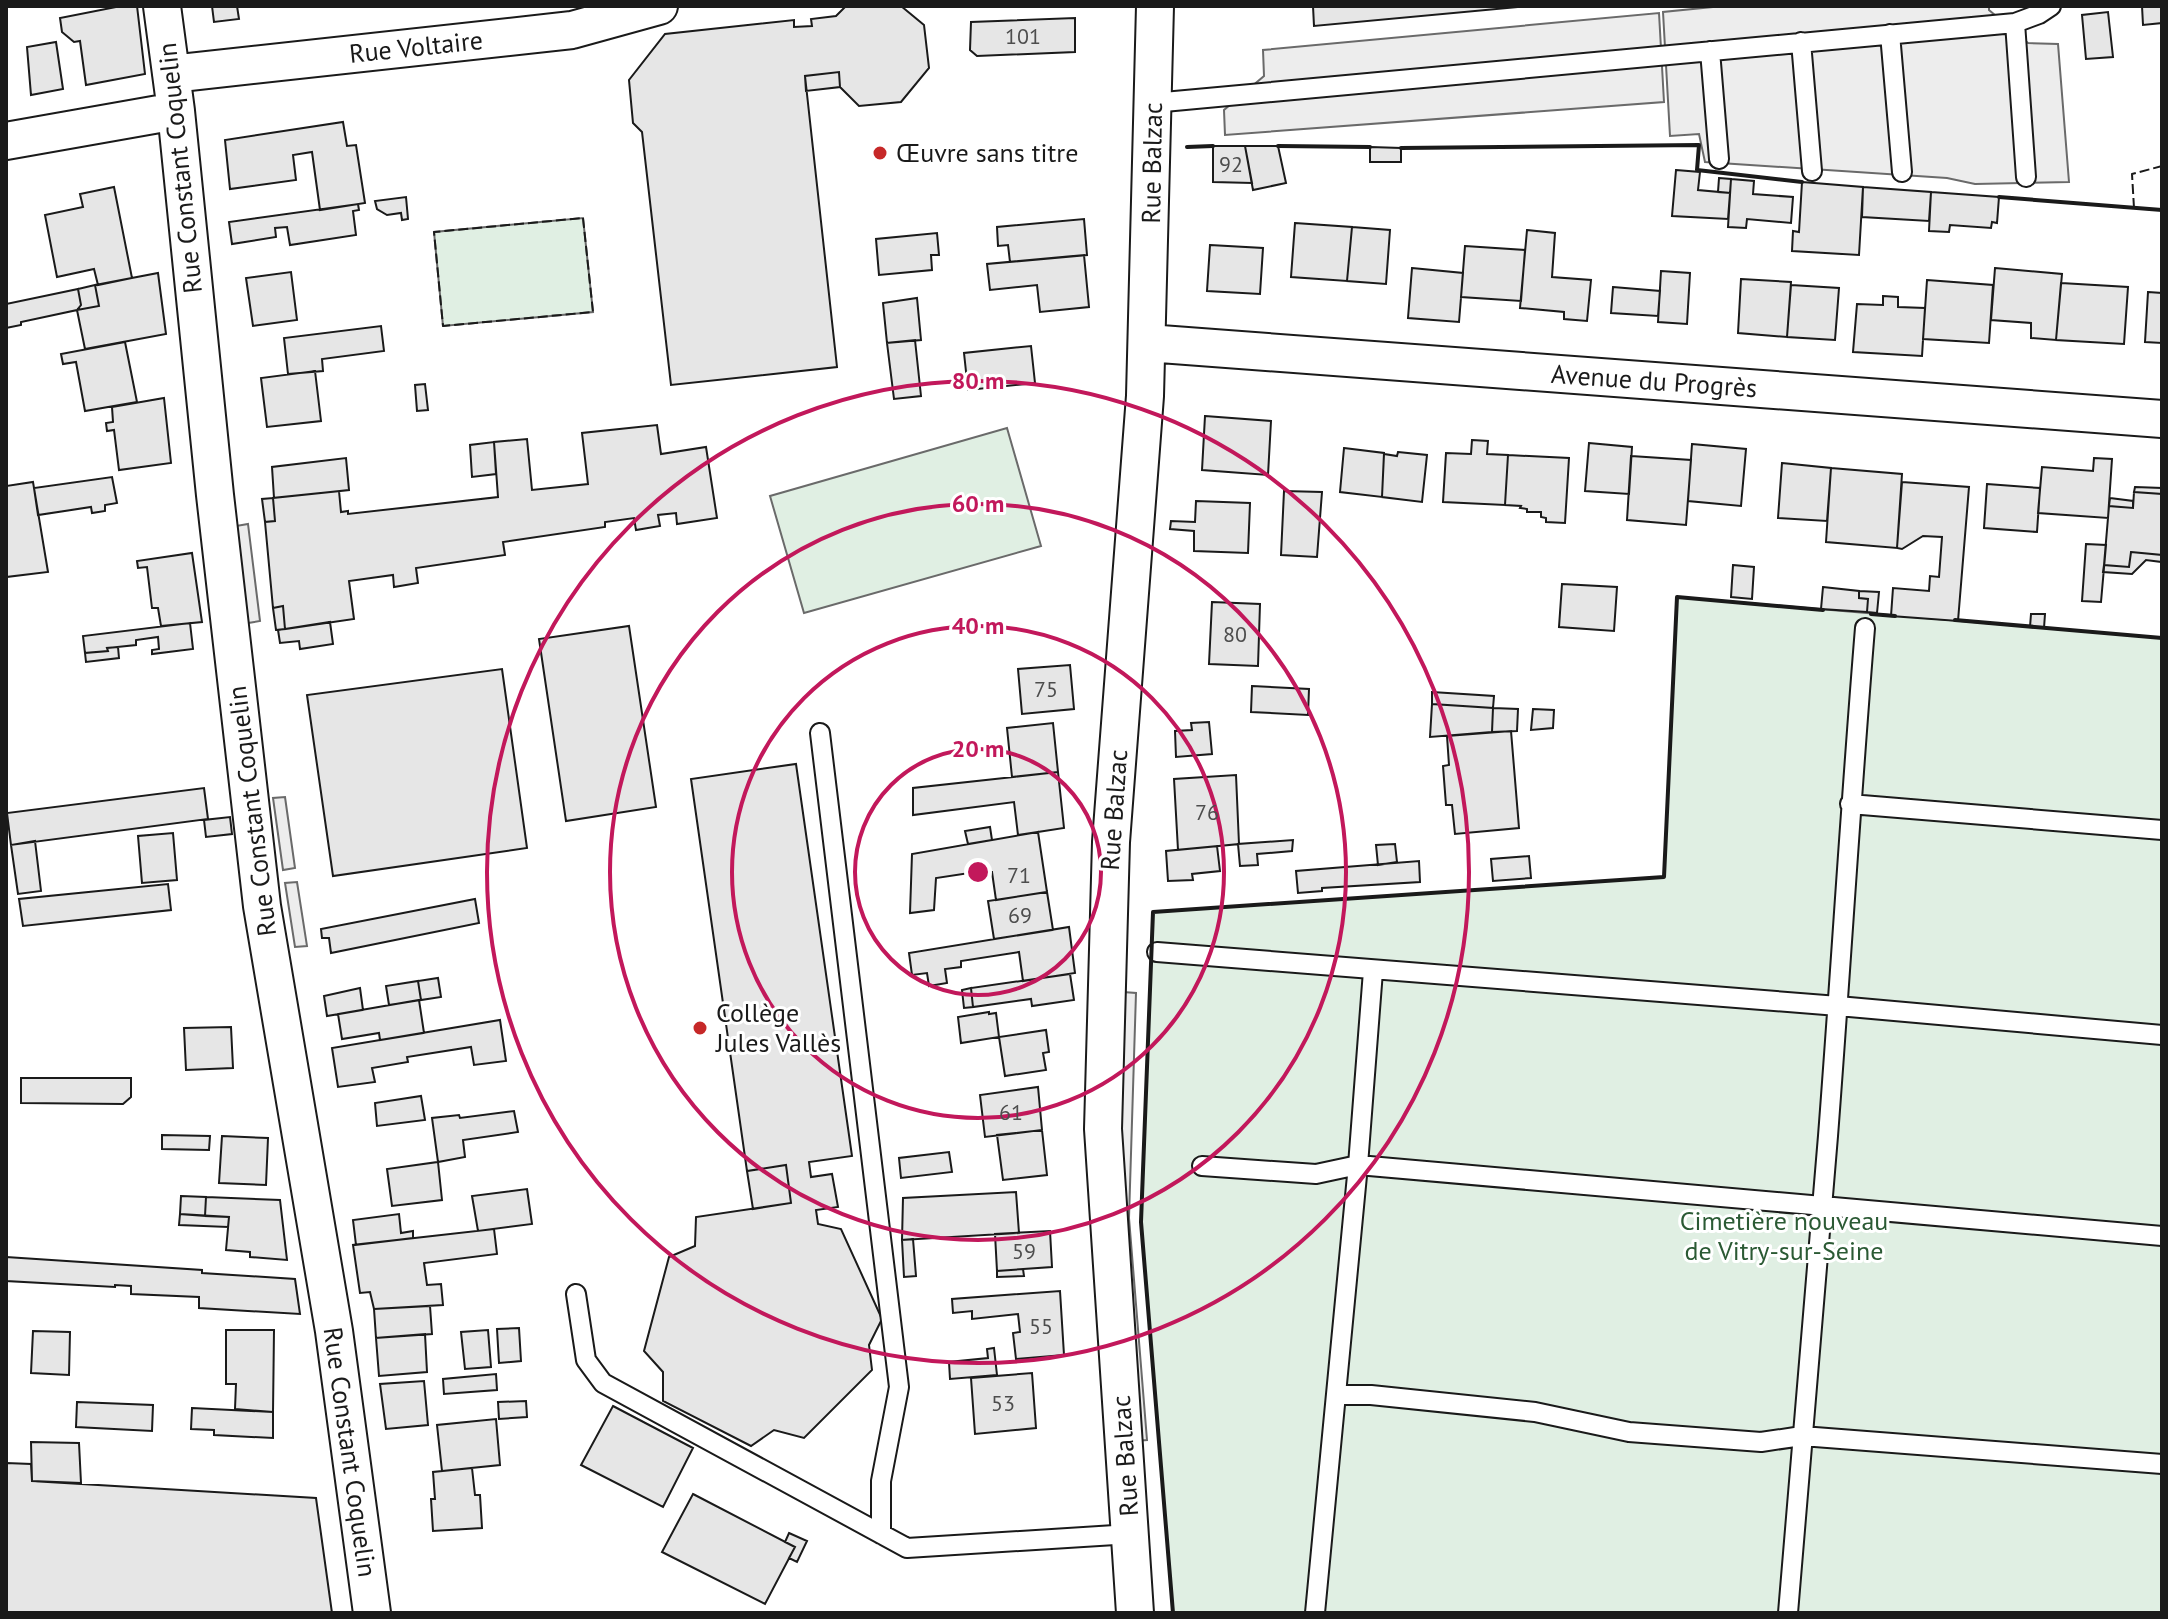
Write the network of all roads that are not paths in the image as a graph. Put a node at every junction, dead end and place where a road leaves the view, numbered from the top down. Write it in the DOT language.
graph roads {
  1 [pos="162,6"];
  2 [pos="659,6"];
  3 [pos="1155,6"];
  4 [pos="2051,6"];
  5 [pos="2015,23"];
  6 [pos="1890,34"];
  7 [pos="1801,42"];
  8 [pos="1710,51"];
  9 [pos="171,74"];
  10 [pos="1153,103"];
  11 [pos="176,111"];
  12 [pos="6,141"];
  13 [pos="1719,159"];
  14 [pos="1812,171"];
  15 [pos="1902,172"];
  16 [pos="2026,177"];
  17 [pos="1147,343"];
  18 [pos="2162,419"];
  19 [pos="1865,628"];
  20 [pos="820,733"];
  21 [pos="1850,804"];
  22 [pos="2162,830"];
  23 [pos="1157,952"];
  24 [pos="1373,971"];
  25 [pos="1838,1006"];
  26 [pos="2162,1035"];
  27 [pos="1358,1165"];
  28 [pos="1202,1166"];
  29 [pos="1823,1207"];
  30 [pos="2162,1236"];
  31 [pos="576,1294"];
  32 [pos="1336,1395"];
  33 [pos="1802,1436"];
  34 [pos="2162,1464"];
  35 [pos="881,1534"];
  36 [pos="1131,1534"];
  37 [pos="372,1613"];
  38 [pos="1135,1613"];
  39 [pos="1315,1613"];
  40 [pos="1788,1613"];
  1 -- 9 [label="street, Rue Constant Coquelin"];
  2 -- 9 [label="street, Rue Voltaire"];
  3 -- 10 [label="street, Rue Balzac"];
  4 -- 5 [label="lane"];
  5 -- 6 [label="lane"];
  5 -- 16 [label="lane"];
  6 -- 7 [label="lane"];
  6 -- 15 [label="lane"];
  7 -- 8 [label="lane"];
  7 -- 14 [label="lane"];
  8 -- 10 [label="lane"];
  8 -- 13 [label="lane"];
  9 -- 11 [label="street, Rue Constant Coquelin"];
  10 -- 17 [label="street, Rue Balzac"];
  11 -- 12 [label="street"];
  11 -- 37 [label="street, Rue Constant Coquelin"];
  17 -- 18 [label="street, Avenue du Progrès"];
  17 -- 36 [label="street, Rue Balzac"];
  19 -- 21 [label="lane"];
  20 -- 35 [label="lane"];
  21 -- 22 [label="lane"];
  21 -- 25 [label="lane"];
  23 -- 24 [label="lane"];
  24 -- 25 [label="lane"];
  24 -- 27 [label="lane"];
  25 -- 26 [label="lane"];
  25 -- 29 [label="lane"];
  27 -- 28 [label="lane"];
  27 -- 29 [label="lane"];
  27 -- 32 [label="lane"];
  29 -- 30 [label="lane"];
  29 -- 33 [label="lane"];
  31 -- 35 [label="lane"];
  32 -- 33 [label="lane"];
  32 -- 39 [label="lane"];
  33 -- 34 [label="lane"];
  33 -- 40 [label="lane"];
  35 -- 36 [label="lane"];
  36 -- 38 [label="street, Rue Balzac"];
}
